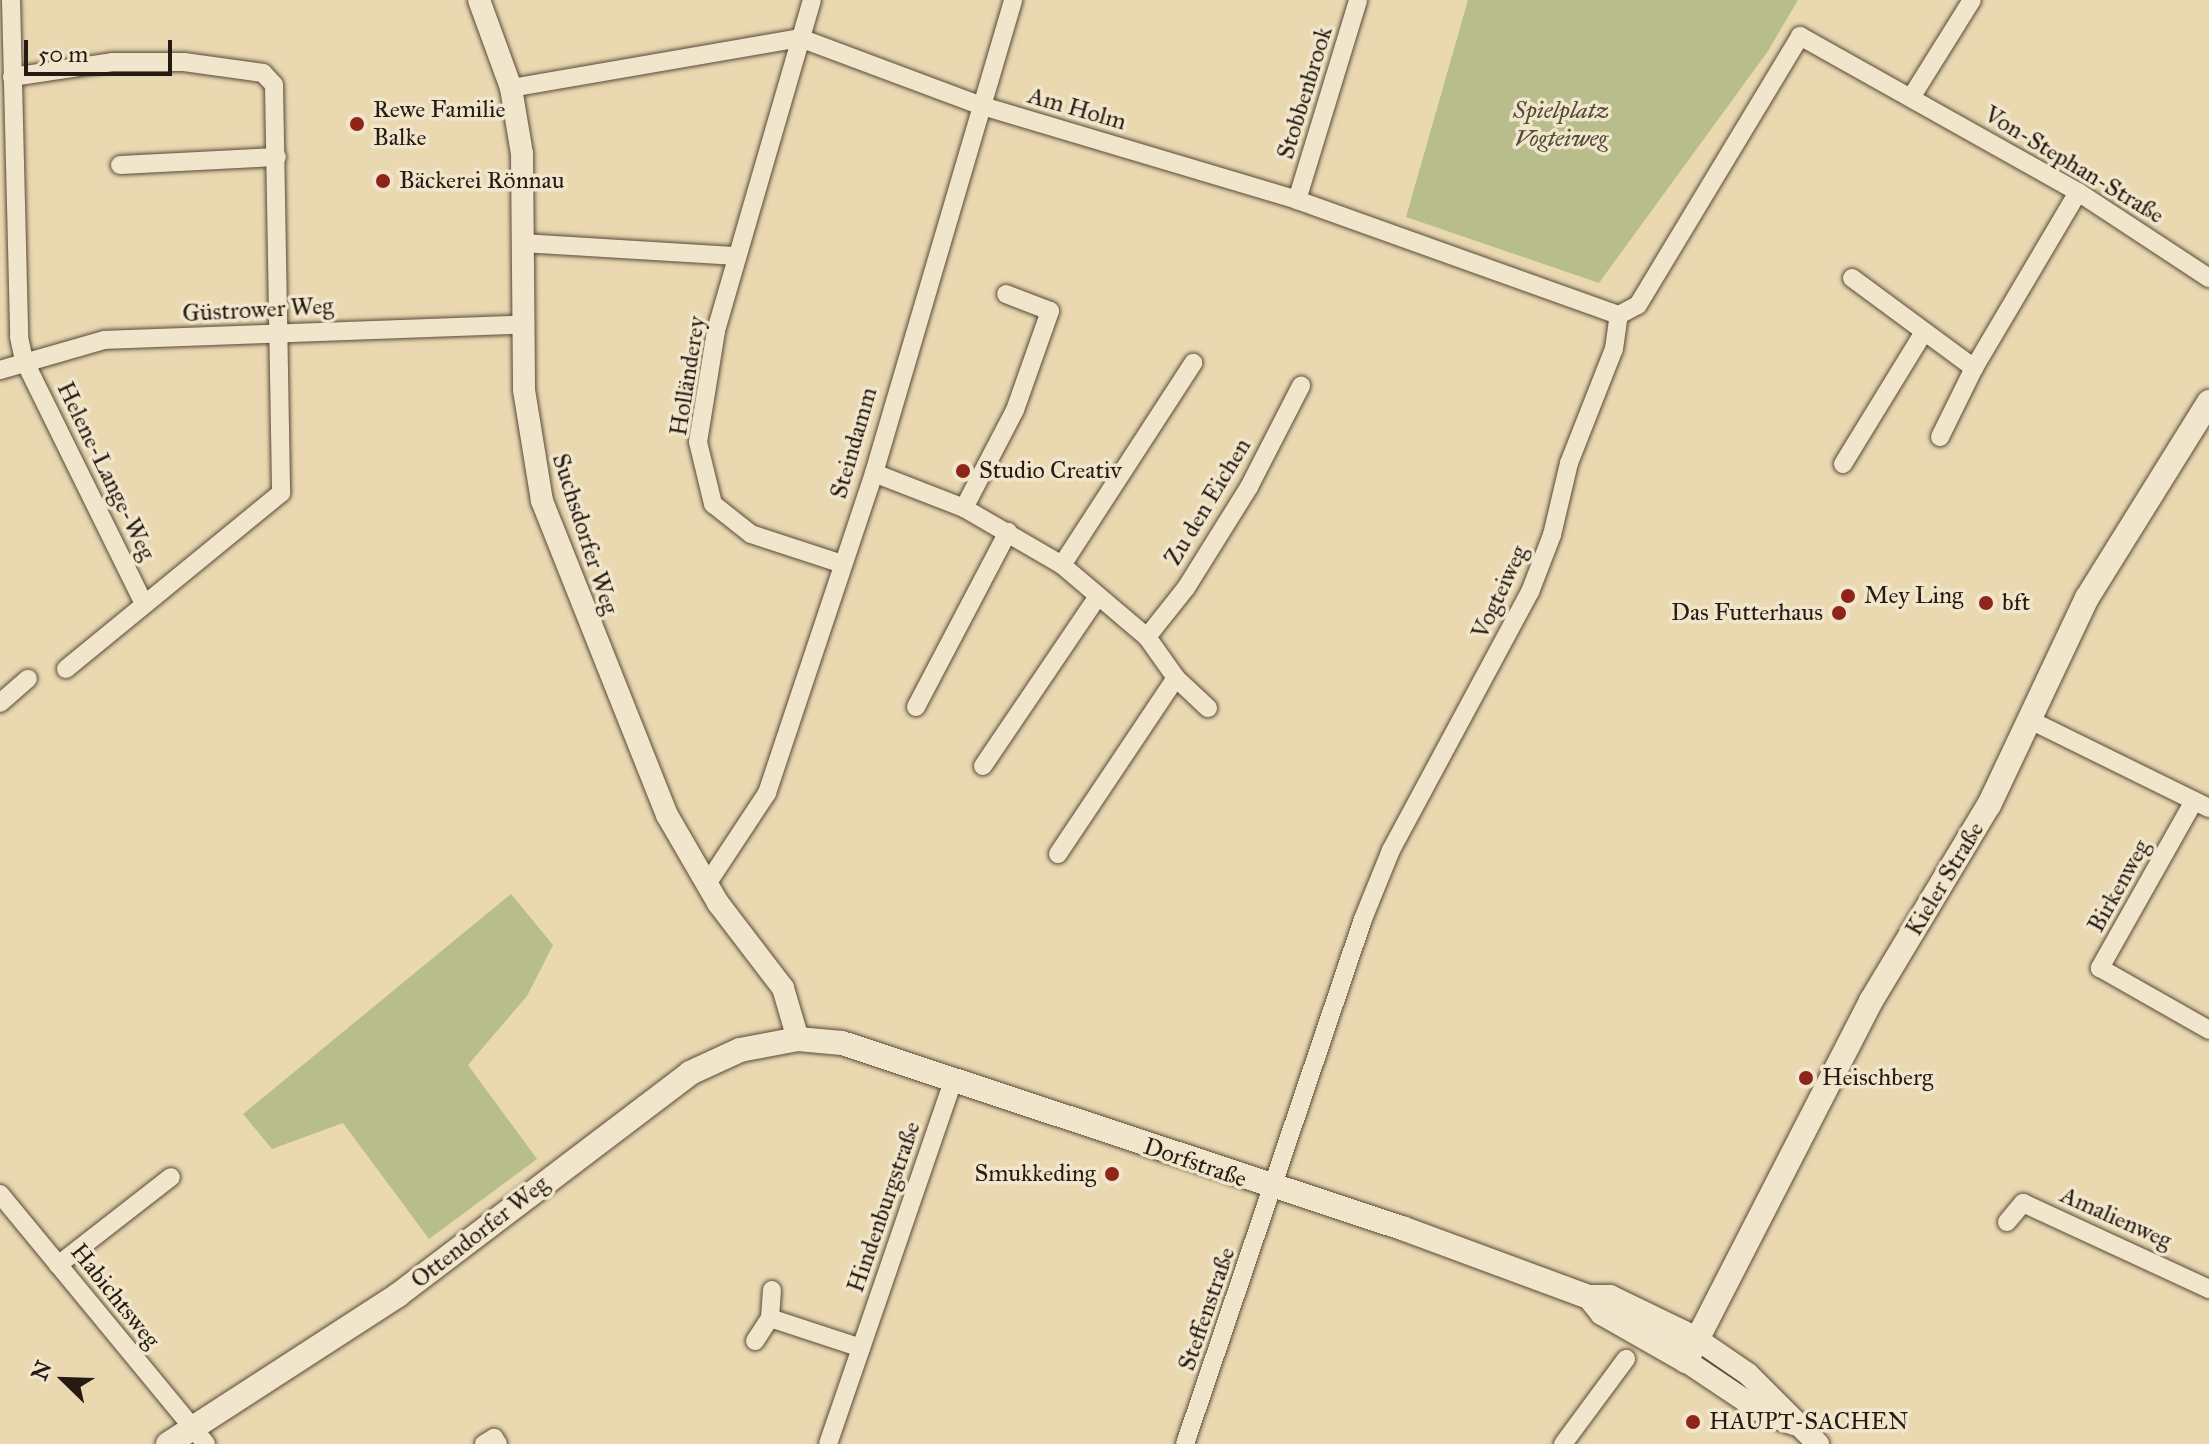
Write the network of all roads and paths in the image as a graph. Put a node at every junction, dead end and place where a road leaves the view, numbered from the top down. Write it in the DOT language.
graph roads {
  1 [pos="11,0"];
  2 [pos="479,0"];
  3 [pos="812,0"];
  4 [pos="1013,0"];
  5 [pos="1358,0"];
  6 [pos="1972,0"];
  7 [pos="800,38"];
  8 [pos="12,77"];
  9 [pos="511,88"];
  10 [pos="1912,96"];
  11 [pos="979,105"];
  12 [pos="277,157"];
  13 [pos="120,165"];
  14 [pos="2078,192"];
  15 [pos="1297,200"];
  16 [pos="523,243"];
  17 [pos="737,256"];
  18 [pos="1852,278"];
  19 [pos="2209,278"];
  20 [pos="1006,294"];
  21 [pos="1619,315"];
  22 [pos="522,325"];
  23 [pos="1924,332"];
  24 [pos="281,334"];
  25 [pos="24,360"];
  26 [pos="1193,363"];
  27 [pos="1974,368"];
  28 [pos="0,370"];
  29 [pos="1301,386"];
  30 [pos="2209,402"];
  31 [pos="1940,437"];
  32 [pos="1843,464"];
  33 [pos="874,473"];
  34 [pos="964,508"];
  35 [pos="1008,532"];
  36 [pos="842,564"];
  37 [pos="1062,565"];
  38 [pos="1098,596"];
  39 [pos="144,604"];
  40 [pos="1147,637"];
  41 [pos="66,669"];
  42 [pos="1176,678"];
  43 [pos="28,679"];
  44 [pos="0,703"];
  45 [pos="916,707"];
  46 [pos="1208,708"];
  47 [pos="2028,719"];
  48 [pos="983,766"];
  49 [pos="2201,804"];
  50 [pos="1058,854"];
  51 [pos="707,884"];
  52 [pos="2209,1030"];
  53 [pos="798,1039"];
  54 [pos="953,1082"];
  55 [pos="171,1177"];
  56 [pos="1274,1190"];
  57 [pos="0,1194"];
  58 [pos="2007,1222"];
  59 [pos="58,1265"];
  60 [pos="2209,1289"];
  61 [pos="772,1290"];
  62 [pos="770,1318"];
  63 [pos="755,1341"];
  64 [pos="861,1348"];
  65 [pos="1691,1350"];
  66 [pos="1626,1359"];
  67 [pos="199,1436"];
  68 [pos="1805,1437"];
  69 [pos="168,1444"];
  70 [pos="484,1444"];
  71 [pos="498,1444"];
  72 [pos="828,1444"];
  73 [pos="1185,1444"];
  74 [pos="1563,1444"];
  1 -- 8 [label="street, Helene-Lange-Weg"];
  2 -- 9 [label="street, Suchsdorfer Weg"];
  3 -- 7 [label="street, Holländerey"];
  4 -- 11 [label="street, Steindamm"];
  5 -- 15 [label="street, Stobbenbrook"];
  6 -- 10 [label="street"];
  7 -- 9 [label="street, Am Holm"];
  7 -- 11 [label="street, Am Holm"];
  7 -- 17 [label="street, Holländerey"];
  8 -- 12 [label="street"];
  8 -- 25 [label="street, Helene-Lange-Weg"];
  9 -- 16 [label="street, Suchsdorfer Weg"];
  10 -- 14 [label="street, Von-Stephan-Straße"];
  10 -- 21 [label="street, Von-Stephan-Straße"];
  11 -- 15 [label="street, Am Holm"];
  11 -- 33 [label="street, Steindamm"];
  12 -- 13 [label="street"];
  12 -- 24 [label="street"];
  14 -- 19 [label="street, Von-Stephan-Straße"];
  14 -- 27 [label="street"];
  15 -- 21 [label="street, Am Holm"];
  16 -- 17 [label="street"];
  16 -- 22 [label="street, Suchsdorfer Weg"];
  17 -- 36 [label="street, Holländerey"];
  18 -- 23 [label="street"];
  20 -- 34 [label="street"];
  21 -- 56 [label="street, Vogteiweg"];
  22 -- 24 [label="street, Güstrower Weg"];
  22 -- 51 [label="street, Suchsdorfer Weg"];
  23 -- 27 [label="street"];
  23 -- 32 [label="street"];
  24 -- 25 [label="street, Güstrower Weg"];
  24 -- 39 [label="street, Helene-Lange-Weg"];
  25 -- 28 [label="street, Güstrower Weg"];
  25 -- 39 [label="street, Helene-Lange-Weg"];
  26 -- 37 [label="street"];
  27 -- 31 [label="street"];
  29 -- 40 [label="street, Zu den Eichen"];
  30 -- 47 [label="main road, Kieler Straße"];
  33 -- 34 [label="street"];
  33 -- 36 [label="street, Steindamm"];
  34 -- 35 [label="street"];
  35 -- 37 [label="street"];
  35 -- 45 [label="street"];
  36 -- 51 [label="street, Steindamm"];
  37 -- 38 [label="street"];
  38 -- 40 [label="street"];
  38 -- 48 [label="street"];
  39 -- 41 [label="street, Helene-Lange-Weg"];
  40 -- 42 [label="street"];
  42 -- 46 [label="street"];
  42 -- 50 [label="street"];
  43 -- 44 [label="street"];
  47 -- 49 [label="street"];
  47 -- 65 [label="main road, Kieler Straße"];
  49 -- 52 [label="street, Birkenweg"];
  51 -- 53 [label="street, Suchsdorfer Weg"];
  53 -- 54 [label="main road, Dorfstraße"];
  53 -- 67 [label="main road, Ottendorfer Weg"];
  54 -- 56 [label="main road, Dorfstraße"];
  54 -- 64 [label="street, Hindenburgstraße"];
  55 -- 59 [label="street"];
  56 -- 65 [label="main road, Dorfstraße"];
  56 -- 73 [label="street, Steffenstraße"];
  57 -- 59 [label="street, Habichtsweg"];
  58 -- 60 [label="street, Amalienweg"];
  59 -- 67 [label="street, Habichtsweg"];
  61 -- 62 [label="street"];
  62 -- 63 [label="street"];
  62 -- 64 [label="street"];
  64 -- 72 [label="street, Hindenburgstraße"];
  65 -- 68 [label="street"];
  66 -- 74 [label="street"];
  67 -- 69 [label="main road, Ottendorfer Weg"];
  70 -- 71 [label="street"];
}
